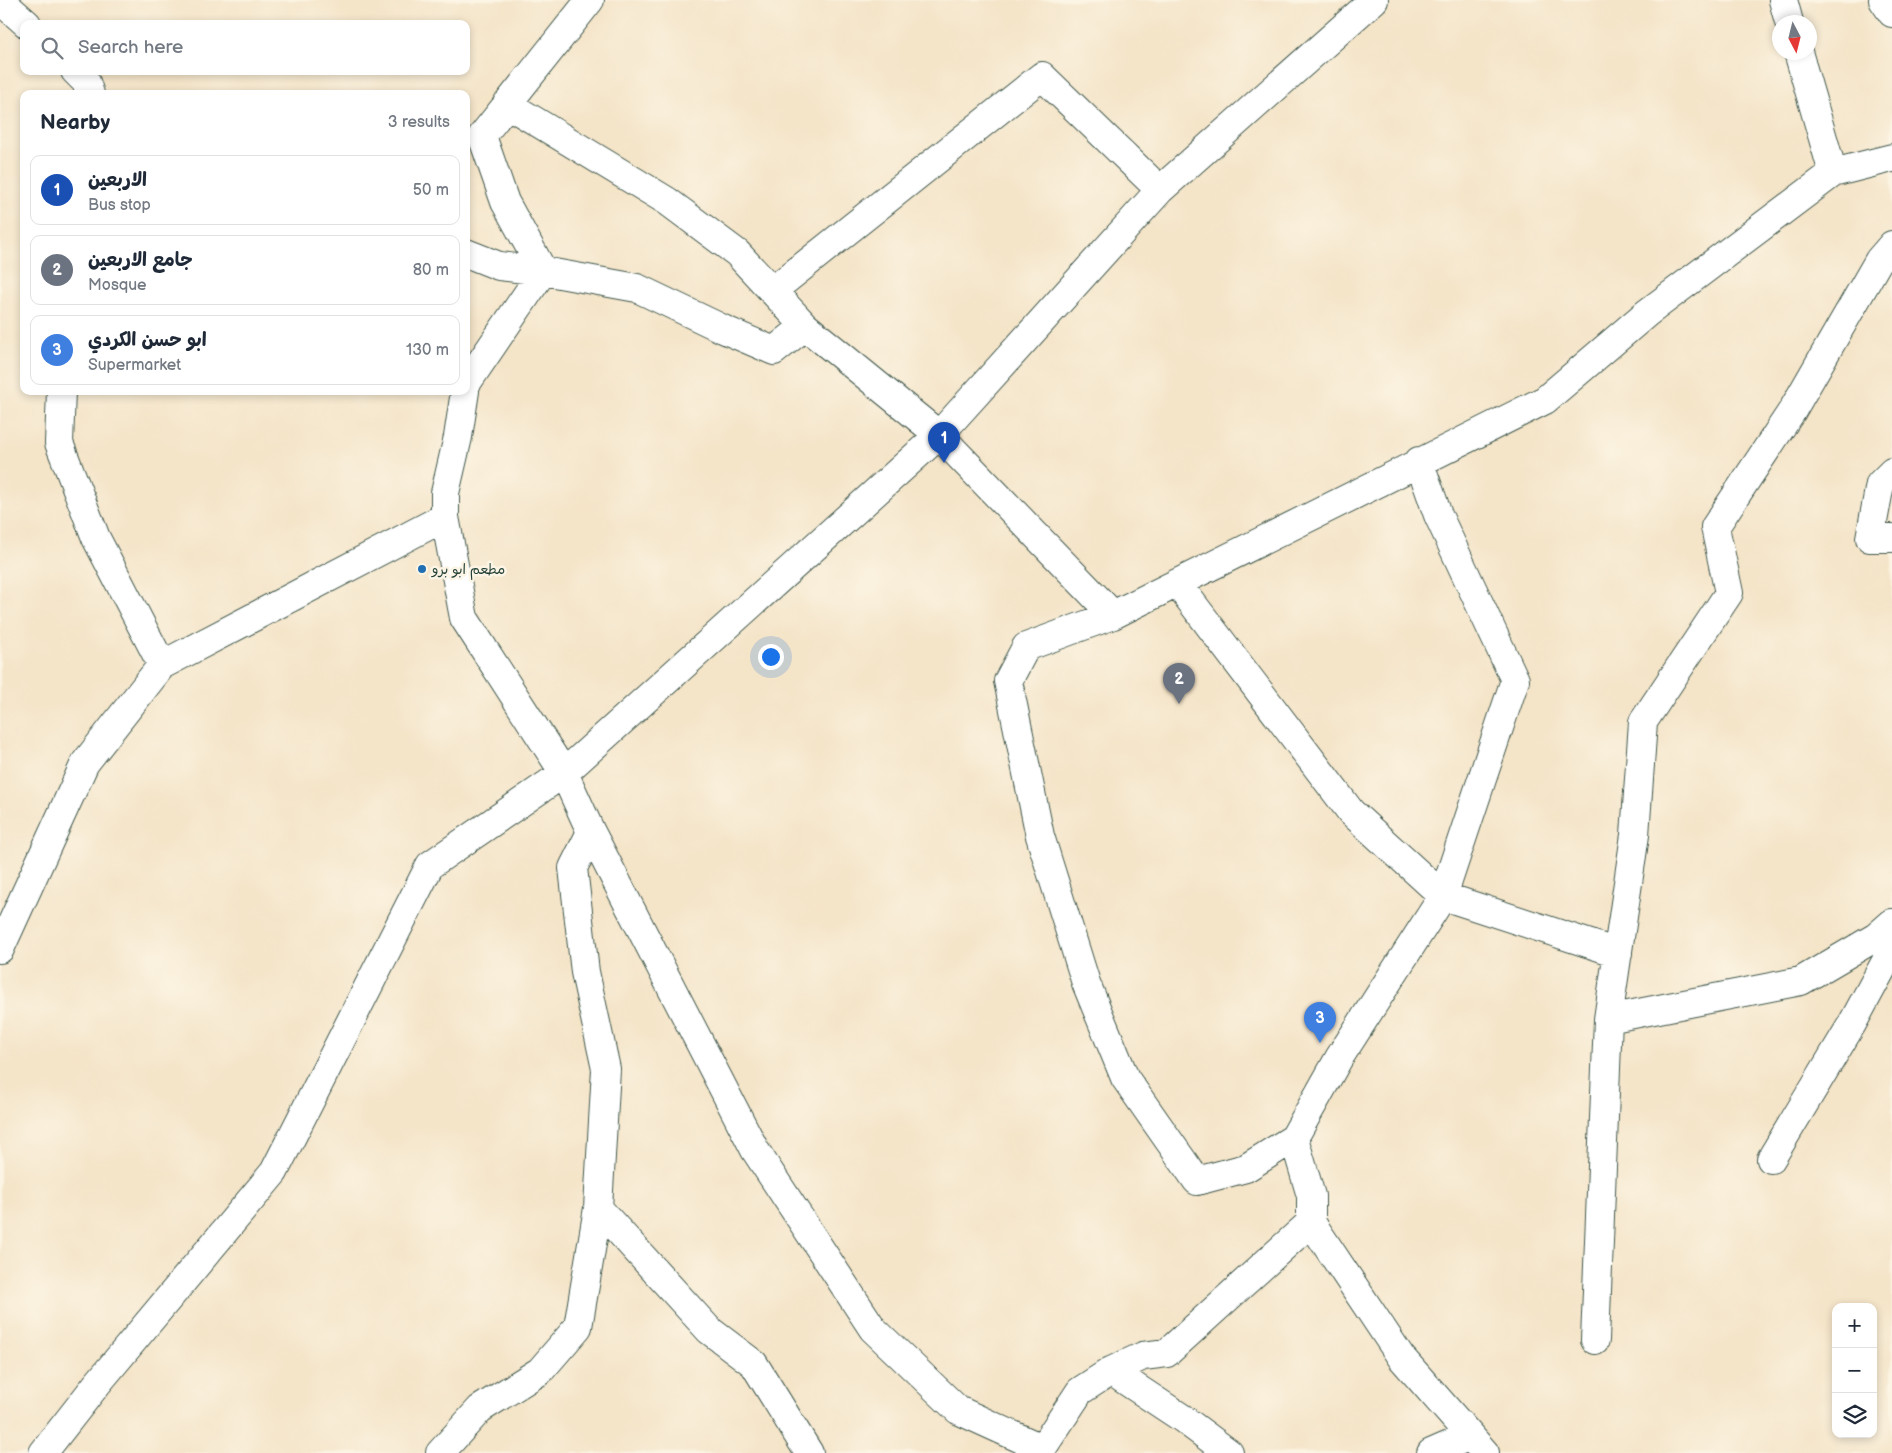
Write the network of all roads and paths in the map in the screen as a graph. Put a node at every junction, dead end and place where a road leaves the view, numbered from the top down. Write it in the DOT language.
graph roads {
  1 [pos="0,0"];
  2 [pos="590,0"];
  3 [pos="1374,0"];
  4 [pos="1783,0"];
  5 [pos="1882,0"];
  6 [pos="1892,13"];
  7 [pos="1787,15"];
  8 [pos="22,20"];
  9 [pos="1800,60"];
  10 [pos="84,82"];
  11 [pos="102,90"];
  12 [pos="507,104"];
  13 [pos="1892,158"];
  14 [pos="1833,173"];
  15 [pos="1160,190"];
  16 [pos="1892,245"];
  17 [pos="470,255"];
  18 [pos="543,271"];
  19 [pos="772,291"];
  20 [pos="805,326"];
  21 [pos="470,378"];
  22 [pos="61,395"];
  23 [pos="464,395"];
  24 [pos="939,435"];
  25 [pos="1419,461"];
  26 [pos="1892,472"];
  27 [pos="445,517"];
  28 [pos="1892,538"];
  29 [pos="1177,583"];
  30 [pos="1113,615"];
  31 [pos="162,665"];
  32 [pos="564,773"];
  33 [pos="591,832"];
  34 [pos="1443,896"];
  35 [pos="1892,923"];
  36 [pos="0,949"];
  37 [pos="1892,950"];
  38 [pos="1618,953"];
  39 [pos="1608,1018"];
  40 [pos="1294,1138"];
  41 [pos="1771,1159"];
  42 [pos="598,1208"];
  43 [pos="1312,1222"];
  44 [pos="1595,1340"];
  45 [pos="1111,1371"];
  46 [pos="1478,1444"];
  47 [pos="1040,1450"];
  48 [pos="43,1453"];
  49 [pos="440,1453"];
  50 [pos="809,1453"];
  51 [pos="1229,1453"];
  52 [pos="1430,1453"];
  1 -- 8 [label="street"];
  2 -- 12 [label="street"];
  3 -- 15 [label="street"];
  4 -- 7 [label="street"];
  5 -- 6 [label="street"];
  9 -- 14 [label="street"];
  10 -- 11 [label="street"];
  12 -- 18 [label="street"];
  12 -- 19 [label="street"];
  13 -- 14 [label="street"];
  14 -- 25 [label="street"];
  15 -- 19 [label="street"];
  15 -- 24 [label="street"];
  16 -- 38 [label="street"];
  17 -- 18 [label="street"];
  18 -- 20 [label="street"];
  18 -- 21 [label="street"];
  19 -- 20 [label="street"];
  20 -- 24 [label="street"];
  22 -- 31 [label="street"];
  23 -- 27 [label="street"];
  24 -- 30 [label="street"];
  24 -- 32 [label="street"];
  25 -- 29 [label="street"];
  25 -- 34 [label="street"];
  26 -- 28 [label="street"];
  27 -- 31 [label="street"];
  27 -- 32 [label="street"];
  29 -- 30 [label="street"];
  29 -- 34 [label="street"];
  30 -- 40 [label="street"];
  31 -- 36 [label="street"];
  32 -- 33 [label="street"];
  32 -- 48 [label="street"];
  33 -- 42 [label="street"];
  33 -- 47 [label="street"];
  34 -- 38 [label="street"];
  34 -- 40 [label="street"];
  35 -- 39 [label="street"];
  37 -- 41 [label="street"];
  38 -- 39 [label="street"];
  39 -- 44 [label="street"];
  40 -- 43 [label="street"];
  42 -- 49 [label="street"];
  42 -- 50 [label="street"];
  43 -- 45 [label="street"];
  43 -- 46 [label="street"];
  45 -- 47 [label="street"];
  45 -- 51 [label="street"];
  46 -- 52 [label="street"];
}
